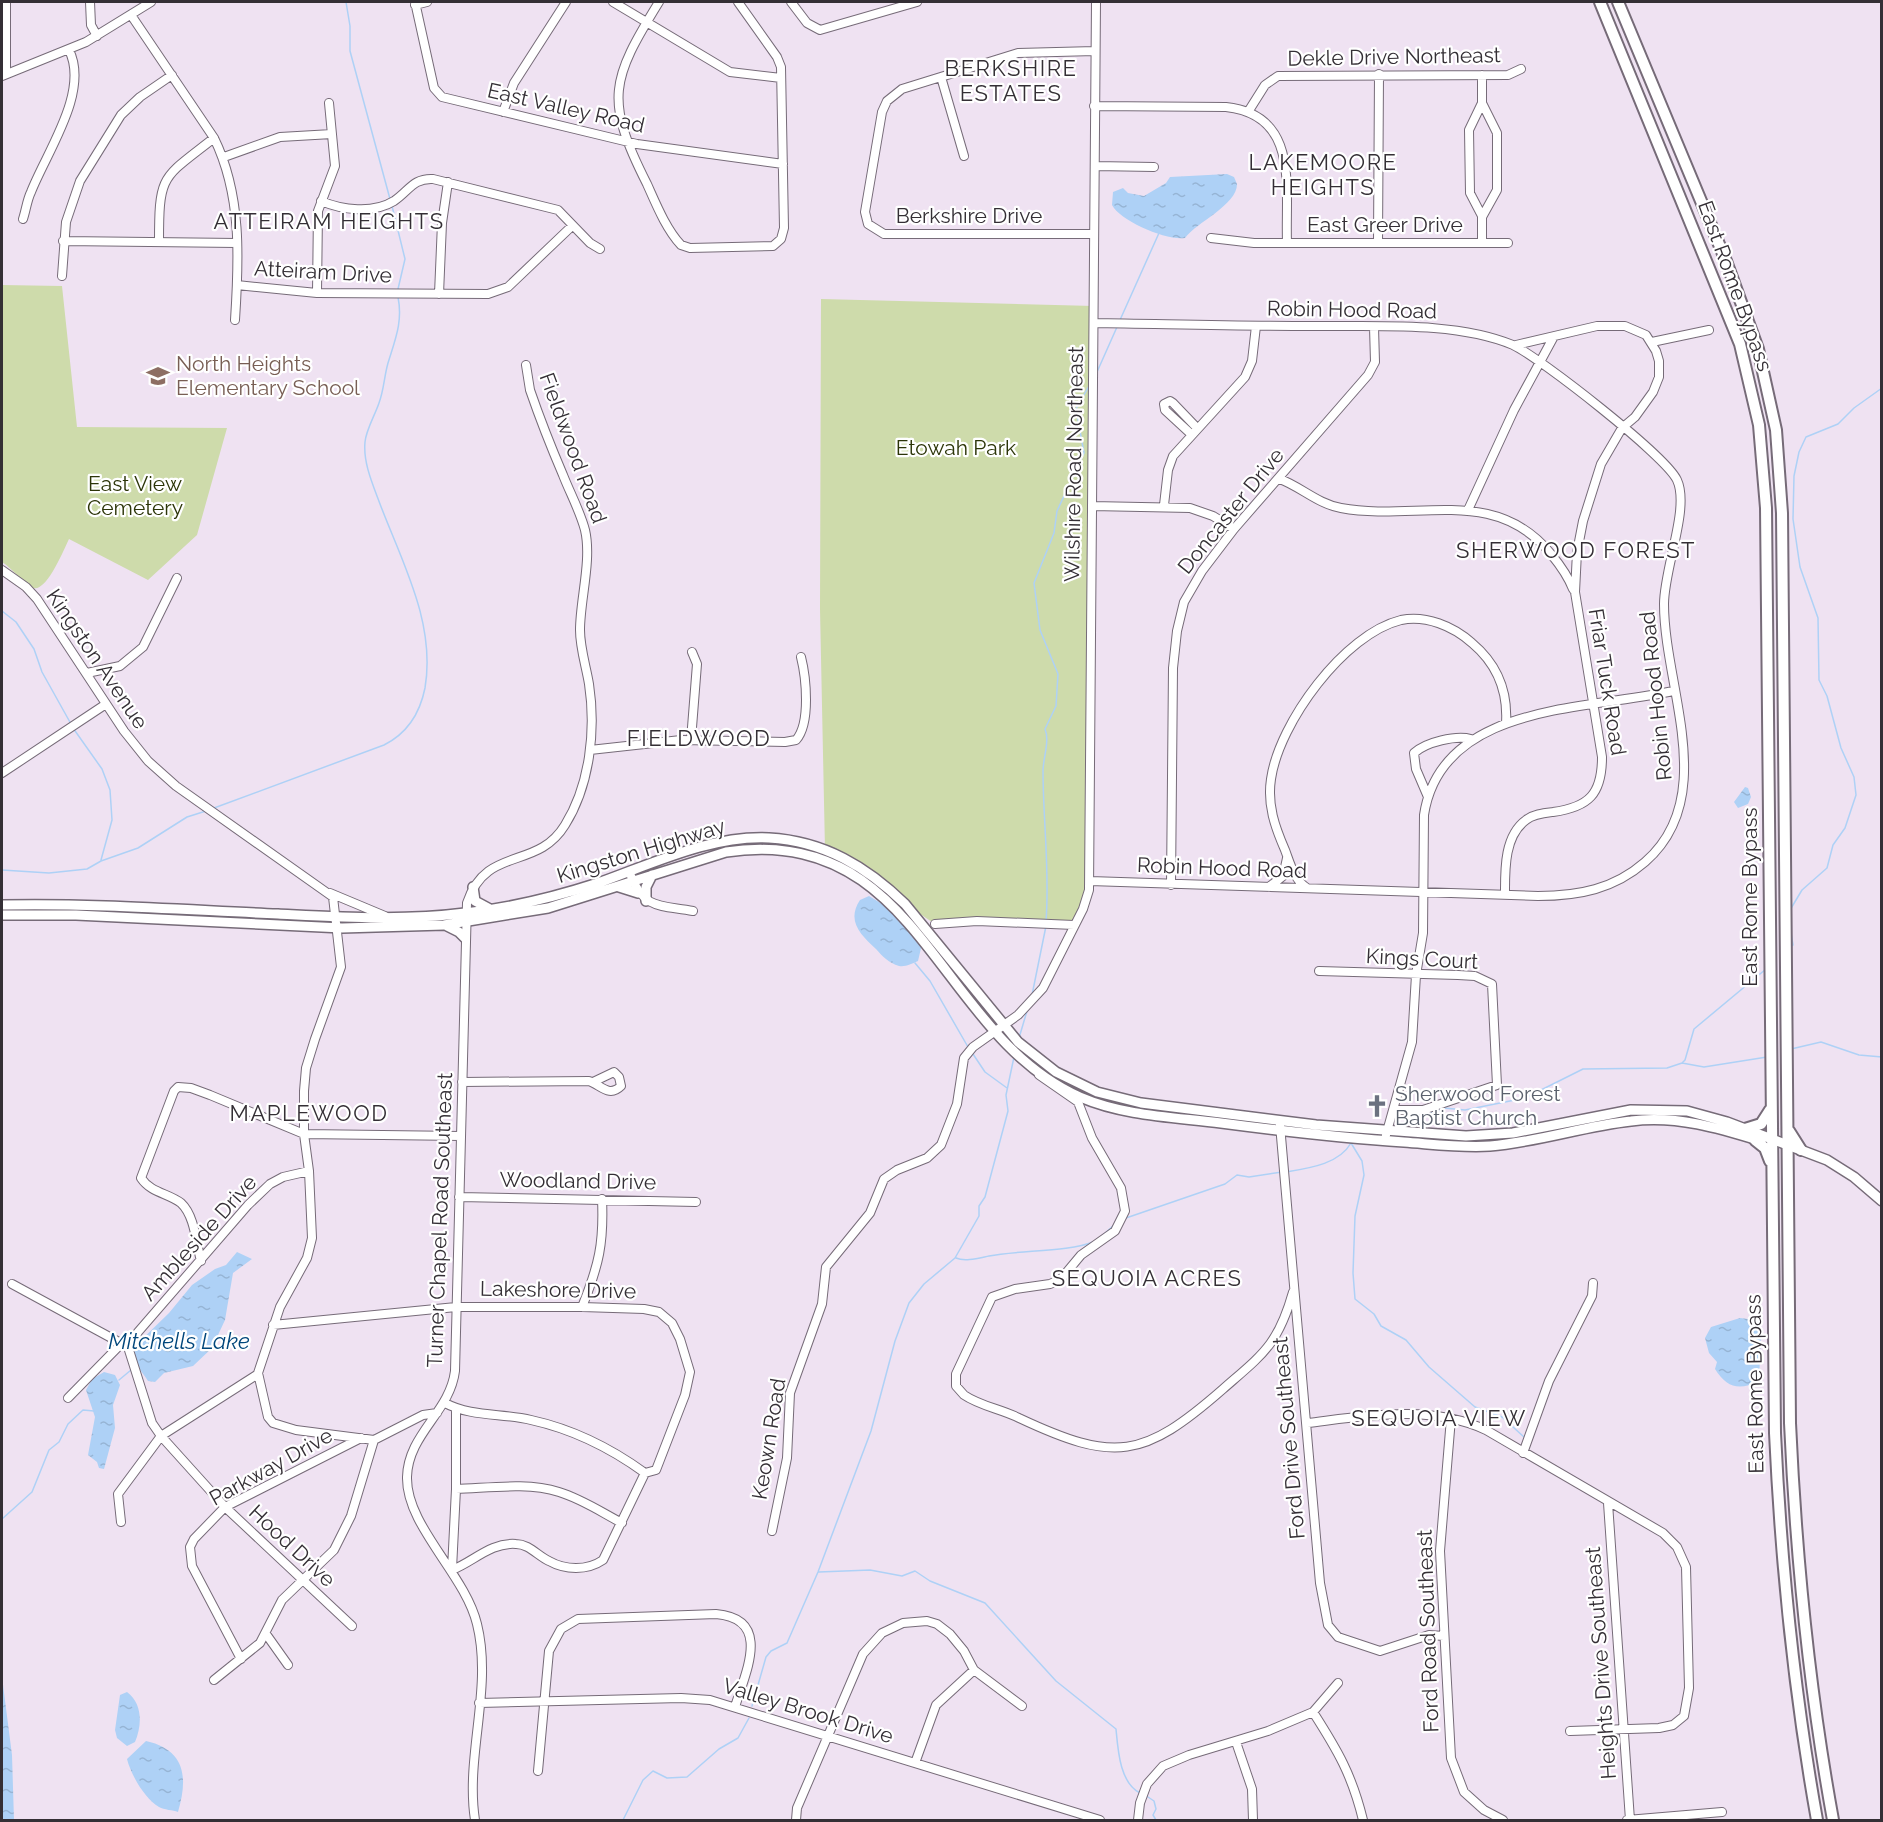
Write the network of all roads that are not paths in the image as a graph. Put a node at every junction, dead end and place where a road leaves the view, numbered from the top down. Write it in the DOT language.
graph roads {
  1 [pos="6,2"];
  2 [pos="90,2"];
  3 [pos="151,2"];
  4 [pos="427,2"];
  5 [pos="566,2"];
  6 [pos="613,2"];
  7 [pos="659,2"];
  8 [pos="738,2"];
  9 [pos="790,2"];
  10 [pos="917,2"];
  11 [pos="1096,2"];
  12 [pos="1600,2"];
  13 [pos="1618,2"];
  14 [pos="415,3"];
  15 [pos="131,15"];
  16 [pos="647,22"];
  17 [pos="97,36"];
  18 [pos="69,50"];
  19 [pos="1095,51"];
  20 [pos="1521,69"];
  21 [pos="1379,74"];
  22 [pos="4,75"];
  23 [pos="172,75"];
  24 [pos="1482,75"];
  25 [pos="941,77"];
  26 [pos="781,78"];
  27 [pos="329,103"];
  28 [pos="1482,103"];
  29 [pos="1094,106"];
  30 [pos="1248,111"];
  31 [pos="503,112"];
  32 [pos="332,134"];
  33 [pos="214,138"];
  34 [pos="626,142"];
  35 [pos="964,156"];
  36 [pos="224,157"];
  37 [pos="783,164"];
  38 [pos="1095,166"];
  39 [pos="1154,167"];
  40 [pos="448,182"];
  41 [pos="321,201"];
  42 [pos="1482,217"];
  43 [pos="23,219"];
  44 [pos="572,226"];
  45 [pos="1094,234"];
  46 [pos="1211,237"];
  47 [pos="63,241"];
  48 [pos="159,242"];
  49 [pos="1287,242"];
  50 [pos="1378,242"];
  51 [pos="237,243"];
  52 [pos="1482,243"];
  53 [pos="1508,243"];
  54 [pos="600,249"];
  55 [pos="62,276"];
  56 [pos="237,285"];
  57 [pos="318,293"];
  58 [pos="439,294"];
  59 [pos="235,320"];
  60 [pos="1094,323"];
  61 [pos="1256,326"];
  62 [pos="1374,327"];
  63 [pos="1709,330"];
  64 [pos="1553,338"];
  65 [pos="1652,342"];
  66 [pos="1512,345"];
  67 [pos="1540,362"];
  68 [pos="526,365"];
  69 [pos="1622,428"];
  70 [pos="1280,478"];
  71 [pos="1164,505"];
  72 [pos="1092,506"];
  73 [pos="1468,510"];
  74 [pos="1234,529"];
  75 [pos="1576,564"];
  76 [pos="1563,569"];
  77 [pos="2,570"];
  78 [pos="177,578"];
  79 [pos="1575,592"];
  80 [pos="692,652"];
  81 [pos="801,657"];
  82 [pos="87,673"];
  83 [pos="1673,692"];
  84 [pos="106,705"];
  85 [pos="1593,706"];
  86 [pos="1506,723"];
  87 [pos="1471,739"];
  88 [pos="691,740"];
  89 [pos="1442,742"];
  90 [pos="590,750"];
  91 [pos="1450,758"];
  92 [pos="2,773"];
  93 [pos="1428,797"];
  94 [pos="1287,855"];
  95 [pos="653,874"];
  96 [pos="632,876"];
  97 [pos="1089,881"];
  98 [pos="1171,885"];
  99 [pos="473,887"];
  100 [pos="616,887"];
  101 [pos="1268,887"];
  102 [pos="1309,889"];
  103 [pos="329,892"];
  104 [pos="1424,892"];
  105 [pos="638,893"];
  106 [pos="1505,894"];
  107 [pos="646,901"];
  108 [pos="2,905"];
  109 [pos="494,909"];
  110 [pos="693,911"];
  111 [pos="2,915"];
  112 [pos="335,917"];
  113 [pos="393,918"];
  114 [pos="465,918"];
  115 [pos="935,924"];
  116 [pos="1074,925"];
  117 [pos="444,926"];
  118 [pos="336,927"];
  119 [pos="465,938"];
  120 [pos="1318,971"];
  121 [pos="1416,975"];
  122 [pos="955,981"];
  123 [pos="1003,1025"];
  124 [pos="994,1030"];
  125 [pos="979,1042"];
  126 [pos="1014,1045"];
  127 [pos="1032,1068"];
  128 [pos="462,1082"];
  129 [pos="593,1082"];
  130 [pos="1096,1102"];
  131 [pos="1771,1107"];
  132 [pos="1395,1110"];
  133 [pos="1082,1112"];
  134 [pos="1280,1120"];
  135 [pos="1219,1123"];
  136 [pos="1787,1125"];
  137 [pos="1745,1129"];
  138 [pos="1280,1131"];
  139 [pos="1389,1131"];
  140 [pos="304,1134"];
  141 [pos="461,1136"];
  142 [pos="1755,1140"];
  143 [pos="1383,1141"];
  144 [pos="1772,1141"];
  145 [pos="1787,1145"];
  146 [pos="1281,1149"];
  147 [pos="1805,1152"];
  148 [pos="1772,1164"];
  149 [pos="1787,1168"];
  150 [pos="309,1171"];
  151 [pos="459,1197"];
  152 [pos="602,1199"];
  153 [pos="1881,1201"];
  154 [pos="696,1202"];
  155 [pos="201,1261"];
  156 [pos="1593,1283"];
  157 [pos="12,1284"];
  158 [pos="1293,1292"];
  159 [pos="456,1307"];
  160 [pos="582,1307"];
  161 [pos="273,1325"];
  162 [pos="125,1345"];
  163 [pos="258,1374"];
  164 [pos="68,1398"];
  165 [pos="445,1402"];
  166 [pos="456,1409"];
  167 [pos="437,1413"];
  168 [pos="1451,1418"];
  169 [pos="1307,1423"];
  170 [pos="161,1436"];
  171 [pos="362,1438"];
  172 [pos="374,1440"];
  173 [pos="1523,1453"];
  174 [pos="645,1473"];
  175 [pos="456,1489"];
  176 [pos="1608,1503"];
  177 [pos="225,1508"];
  178 [pos="121,1522"];
  179 [pos="622,1523"];
  180 [pos="772,1531"];
  181 [pos="452,1570"];
  182 [pos="301,1580"];
  183 [pos="352,1626"];
  184 [pos="266,1634"];
  185 [pos="1444,1636"];
  186 [pos="241,1659"];
  187 [pos="288,1665"];
  188 [pos="974,1670"];
  189 [pos="214,1680"];
  190 [pos="1338,1683"];
  191 [pos="479,1700"];
  192 [pos="544,1700"];
  193 [pos="1022,1706"];
  194 [pos="735,1707"];
  195 [pos="1313,1712"];
  196 [pos="1624,1729"];
  197 [pos="1570,1731"];
  198 [pos="827,1736"];
  199 [pos="1236,1742"];
  200 [pos="915,1763"];
  201 [pos="538,1771"];
  202 [pos="1722,1812"];
  203 [pos="1628,1820"];
  204 [pos="475,1821"];
  205 [pos="796,1821"];
  206 [pos="1100,1821"];
  207 [pos="1138,1821"];
  208 [pos="1253,1821"];
  209 [pos="1363,1821"];
  210 [pos="1503,1821"];
  211 [pos="1817,1821"];
  212 [pos="1833,1821"];
  1 -- 22 [label="street"];
  2 -- 17 [label="street"];
  3 -- 15 [label="street"];
  4 -- 14 [label="street"];
  5 -- 31 [label="street"];
  6 -- 16 [label="street"];
  7 -- 16 [label="street"];
  8 -- 26 [label="street"];
  9 -- 10 [label="street"];
  11 -- 19 [label="street, Wilshire Road Northeast"];
  12 -- 131 [label="highway, East Rome Bypass"];
  13 -- 136 [label="highway, East Rome Bypass"];
  14 -- 31 [label="street, East Valley Road"];
  15 -- 17 [label="street"];
  15 -- 23 [label="street, Atteiram Drive"];
  16 -- 26 [label="street"];
  16 -- 34 [label="street"];
  17 -- 18 [label="street"];
  18 -- 22 [label="street"];
  18 -- 43 [label="street"];
  19 -- 25 [label="street, Berkshire Drive"];
  19 -- 29 [label="street, Wilshire Road Northeast"];
  20 -- 24 [label="street, Dekle Drive Northeast"];
  21 -- 24 [label="street, Dekle Drive Northeast"];
  21 -- 30 [label="street, Dekle Drive Northeast"];
  21 -- 50 [label="street"];
  23 -- 33 [label="street, Atteiram Drive"];
  23 -- 47 [label="street"];
  24 -- 28 [label="street"];
  25 -- 35 [label="street"];
  25 -- 45 [label="street, Berkshire Drive"];
  26 -- 37 [label="street"];
  27 -- 32 [label="street"];
  28 -- 42 [label="street"];
  28 -- 42 [label="street"];
  29 -- 30 [label="street"];
  29 -- 38 [label="street, Wilshire Road Northeast"];
  30 -- 49 [label="street"];
  31 -- 34 [label="street, East Valley Road"];
  32 -- 36 [label="street"];
  32 -- 41 [label="street"];
  33 -- 36 [label="street, Atteiram Drive"];
  33 -- 48 [label="street"];
  34 -- 37 [label="street, East Valley Road"];
  34 -- 37 [label="street"];
  36 -- 51 [label="street, Atteiram Drive"];
  38 -- 39 [label="street"];
  38 -- 45 [label="street, Wilshire Road Northeast"];
  40 -- 41 [label="street"];
  40 -- 44 [label="street"];
  40 -- 58 [label="street"];
  41 -- 57 [label="street"];
  42 -- 52 [label="street"];
  44 -- 54 [label="street"];
  44 -- 58 [label="street, Atteiram Drive"];
  45 -- 60 [label="street, Wilshire Road Northeast"];
  46 -- 49 [label="street, East Greer Drive"];
  47 -- 48 [label="street"];
  47 -- 55 [label="street"];
  48 -- 51 [label="street"];
  49 -- 50 [label="street, East Greer Drive"];
  50 -- 52 [label="street, East Greer Drive"];
  51 -- 56 [label="street, Atteiram Drive"];
  52 -- 53 [label="street, East Greer Drive"];
  56 -- 57 [label="street, Atteiram Drive"];
  56 -- 59 [label="street"];
  57 -- 58 [label="street, Atteiram Drive"];
  60 -- 61 [label="street, Robin Hood Road"];
  60 -- 72 [label="street, Wilshire Road Northeast"];
  61 -- 62 [label="street, Robin Hood Road"];
  61 -- 71 [label="street"];
  62 -- 66 [label="street, Robin Hood Road"];
  62 -- 70 [label="street, Doncaster Drive"];
  63 -- 65 [label="street"];
  64 -- 65 [label="street"];
  64 -- 66 [label="street"];
  64 -- 67 [label="street"];
  65 -- 69 [label="street, Friar Tuck Road"];
  66 -- 67 [label="street, Robin Hood Road"];
  67 -- 69 [label="street, Robin Hood Road"];
  67 -- 73 [label="street"];
  68 -- 90 [label="street, Fieldwood Road"];
  69 -- 75 [label="street, Friar Tuck Road"];
  69 -- 83 [label="street, Robin Hood Road"];
  70 -- 73 [label="street"];
  70 -- 74 [label="street, Doncaster Drive"];
  71 -- 72 [label="street"];
  71 -- 74 [label="street"];
  72 -- 97 [label="street, Wilshire Road Northeast"];
  73 -- 76 [label="street"];
  74 -- 98 [label="street, Doncaster Drive"];
  75 -- 76 [label="street"];
  75 -- 79 [label="street, Friar Tuck Road"];
  76 -- 79 [label="street"];
  77 -- 82 [label="street, Kingston Avenue"];
  78 -- 82 [label="street"];
  79 -- 85 [label="street, Friar Tuck Road"];
  80 -- 88 [label="street"];
  81 -- 88 [label="street"];
  82 -- 84 [label="street, Kingston Avenue"];
  83 -- 85 [label="street"];
  83 -- 106 [label="street, Robin Hood Road"];
  84 -- 92 [label="street"];
  84 -- 103 [label="street, Kingston Avenue"];
  85 -- 86 [label="street"];
  85 -- 106 [label="street, Friar Tuck Road"];
  86 -- 87 [label="street"];
  86 -- 94 [label="street"];
  87 -- 89 [label="street"];
  87 -- 91 [label="street"];
  88 -- 90 [label="street"];
  89 -- 91 [label="street"];
  89 -- 93 [label="street"];
  90 -- 99 [label="street, Fieldwood Road"];
  91 -- 93 [label="street"];
  93 -- 104 [label="street"];
  94 -- 101 [label="street"];
  94 -- 102 [label="street"];
  95 -- 96 [label="main road, Kingston Highway"];
  95 -- 107 [label="main road"];
  95 -- 122 [label="main road, Kingston Highway"];
  96 -- 100 [label="main road, Kingston Highway"];
  96 -- 105 [label="street"];
  96 -- 109 [label="main road, Kingston Highway"];
  96 -- 123 [label="main road, Kingston Highway"];
  97 -- 98 [label="street, Robin Hood Road"];
  97 -- 116 [label="street, Wilshire Road Northeast"];
  98 -- 101 [label="street, Robin Hood Road"];
  99 -- 109 [label="main road"];
  99 -- 114 [label="street, Fieldwood Road"];
  100 -- 105 [label="main road"];
  100 -- 114 [label="main road, Kingston Highway"];
  101 -- 102 [label="street, Robin Hood Road"];
  102 -- 104 [label="street, Robin Hood Road"];
  103 -- 112 [label="street"];
  103 -- 113 [label="street, Kingston Avenue"];
  104 -- 106 [label="street, Robin Hood Road"];
  104 -- 121 [label="street"];
  105 -- 107 [label="street"];
  107 -- 110 [label="street"];
  108 -- 112 [label="main road, Kingston Highway"];
  109 -- 114 [label="main road, Kingston Highway"];
  111 -- 118 [label="main road"];
  112 -- 113 [label="main road, Kingston Highway"];
  112 -- 118 [label="street"];
  113 -- 114 [label="main road, Kingston Highway"];
  114 -- 117 [label="main road"];
  114 -- 119 [label="street, Turner Chapel Road Southeast"];
  115 -- 116 [label="street"];
  116 -- 123 [label="street, Wilshire Road Northeast"];
  117 -- 118 [label="main road"];
  117 -- 119 [label="main road"];
  118 -- 140 [label="street"];
  119 -- 128 [label="street, Turner Chapel Road Southeast"];
  120 -- 121 [label="street, Kings Court"];
  121 -- 132 [label="street"];
  121 -- 132 [label="street, Kings Court"];
  122 -- 124 [label="main road, Kingston Highway"];
  122 -- 125 [label="street"];
  123 -- 124 [label="street, Wilshire Road Northeast"];
  123 -- 126 [label="main road, Kingston Highway"];
  124 -- 125 [label="street, Keown Road"];
  124 -- 126 [label="main road, Kingston Highway"];
  125 -- 180 [label="street, Keown Road"];
  126 -- 127 [label="main road"];
  126 -- 134 [label="main road"];
  127 -- 130 [label="main road"];
  127 -- 133 [label="street"];
  128 -- 129 [label="street"];
  128 -- 141 [label="street, Turner Chapel Road Southeast"];
  130 -- 133 [label="street"];
  130 -- 135 [label="main road"];
  131 -- 137 [label="highway"];
  131 -- 144 [label="highway, East Rome Bypass"];
  132 -- 139 [label="street"];
  133 -- 158 [label="street"];
  134 -- 138 [label="street, Ford Drive Southeast"];
  134 -- 139 [label="main road"];
  135 -- 138 [label="main road"];
  135 -- 146 [label="street"];
  136 -- 145 [label="highway, East Rome Bypass"];
  136 -- 147 [label="highway"];
  137 -- 139 [label="main road"];
  137 -- 144 [label="main road"];
  138 -- 143 [label="main road"];
  138 -- 146 [label="street, Ford Drive Southeast"];
  139 -- 143 [label="street"];
  140 -- 141 [label="street"];
  140 -- 150 [label="street"];
  140 -- 155 [label="street"];
  141 -- 151 [label="street, Turner Chapel Road Southeast"];
  142 -- 143 [label="main road"];
  142 -- 144 [label="main road"];
  142 -- 148 [label="highway"];
  144 -- 145 [label="main road"];
  144 -- 148 [label="highway, East Rome Bypass"];
  145 -- 147 [label="main road"];
  145 -- 149 [label="highway, East Rome Bypass"];
  146 -- 158 [label="street, Ford Drive Southeast"];
  147 -- 149 [label="highway"];
  147 -- 153 [label="main road"];
  148 -- 211 [label="highway, East Rome Bypass"];
  149 -- 212 [label="highway, East Rome Bypass"];
  150 -- 155 [label="street, Ambleside Drive"];
  150 -- 161 [label="street"];
  151 -- 152 [label="street, Woodland Drive"];
  151 -- 159 [label="street, Turner Chapel Road Southeast"];
  152 -- 154 [label="street, Woodland Drive"];
  152 -- 160 [label="street"];
  155 -- 162 [label="street, Ambleside Drive"];
  156 -- 173 [label="street"];
  157 -- 162 [label="street"];
  158 -- 169 [label="street, Ford Drive Southeast"];
  159 -- 160 [label="street, Lakeshore Drive"];
  159 -- 161 [label="street, Lakeshore Drive"];
  159 -- 165 [label="street, Turner Chapel Road Southeast"];
  160 -- 174 [label="street, Lakeshore Drive"];
  161 -- 163 [label="street"];
  162 -- 164 [label="street, Ambleside Drive"];
  162 -- 170 [label="street"];
  163 -- 170 [label="street"];
  163 -- 171 [label="street"];
  165 -- 166 [label="street"];
  165 -- 167 [label="street, Turner Chapel Road Southeast"];
  166 -- 174 [label="street"];
  166 -- 175 [label="street"];
  167 -- 172 [label="street"];
  167 -- 181 [label="street, Turner Chapel Road Southeast"];
  168 -- 169 [label="street"];
  168 -- 173 [label="street"];
  168 -- 185 [label="street, Ford Road Southeast"];
  169 -- 185 [label="street, Ford Drive Southeast"];
  170 -- 177 [label="street, Hood Drive"];
  170 -- 178 [label="street"];
  171 -- 172 [label="street"];
  171 -- 177 [label="street, Parkway Drive"];
  172 -- 182 [label="street"];
  173 -- 176 [label="street"];
  174 -- 179 [label="street"];
  175 -- 179 [label="street"];
  175 -- 181 [label="street"];
  176 -- 196 [label="street, Heights Drive Southeast"];
  176 -- 196 [label="street"];
  177 -- 182 [label="street, Hood Drive"];
  177 -- 186 [label="street, Parkway Drive"];
  179 -- 181 [label="street"];
  181 -- 191 [label="street, Turner Chapel Road Southeast"];
  182 -- 183 [label="street, Hood Drive"];
  182 -- 184 [label="street"];
  184 -- 186 [label="street"];
  184 -- 187 [label="street"];
  185 -- 210 [label="street, Ford Road Southeast"];
  186 -- 189 [label="street"];
  188 -- 193 [label="street"];
  188 -- 198 [label="street"];
  188 -- 200 [label="street"];
  190 -- 195 [label="street"];
  191 -- 192 [label="street, Valley Brook Drive"];
  191 -- 204 [label="street, Turner Chapel Road Southeast"];
  192 -- 194 [label="street, Valley Brook Drive"];
  192 -- 194 [label="street"];
  192 -- 201 [label="street"];
  194 -- 198 [label="street, Valley Brook Drive"];
  195 -- 199 [label="street"];
  195 -- 209 [label="street"];
  196 -- 197 [label="street"];
  196 -- 203 [label="street, Heights Drive Southeast"];
  198 -- 200 [label="street, Valley Brook Drive"];
  198 -- 205 [label="street"];
  199 -- 207 [label="street"];
  199 -- 208 [label="street"];
  200 -- 206 [label="street, Valley Brook Drive"];
  202 -- 203 [label="street"];
}
